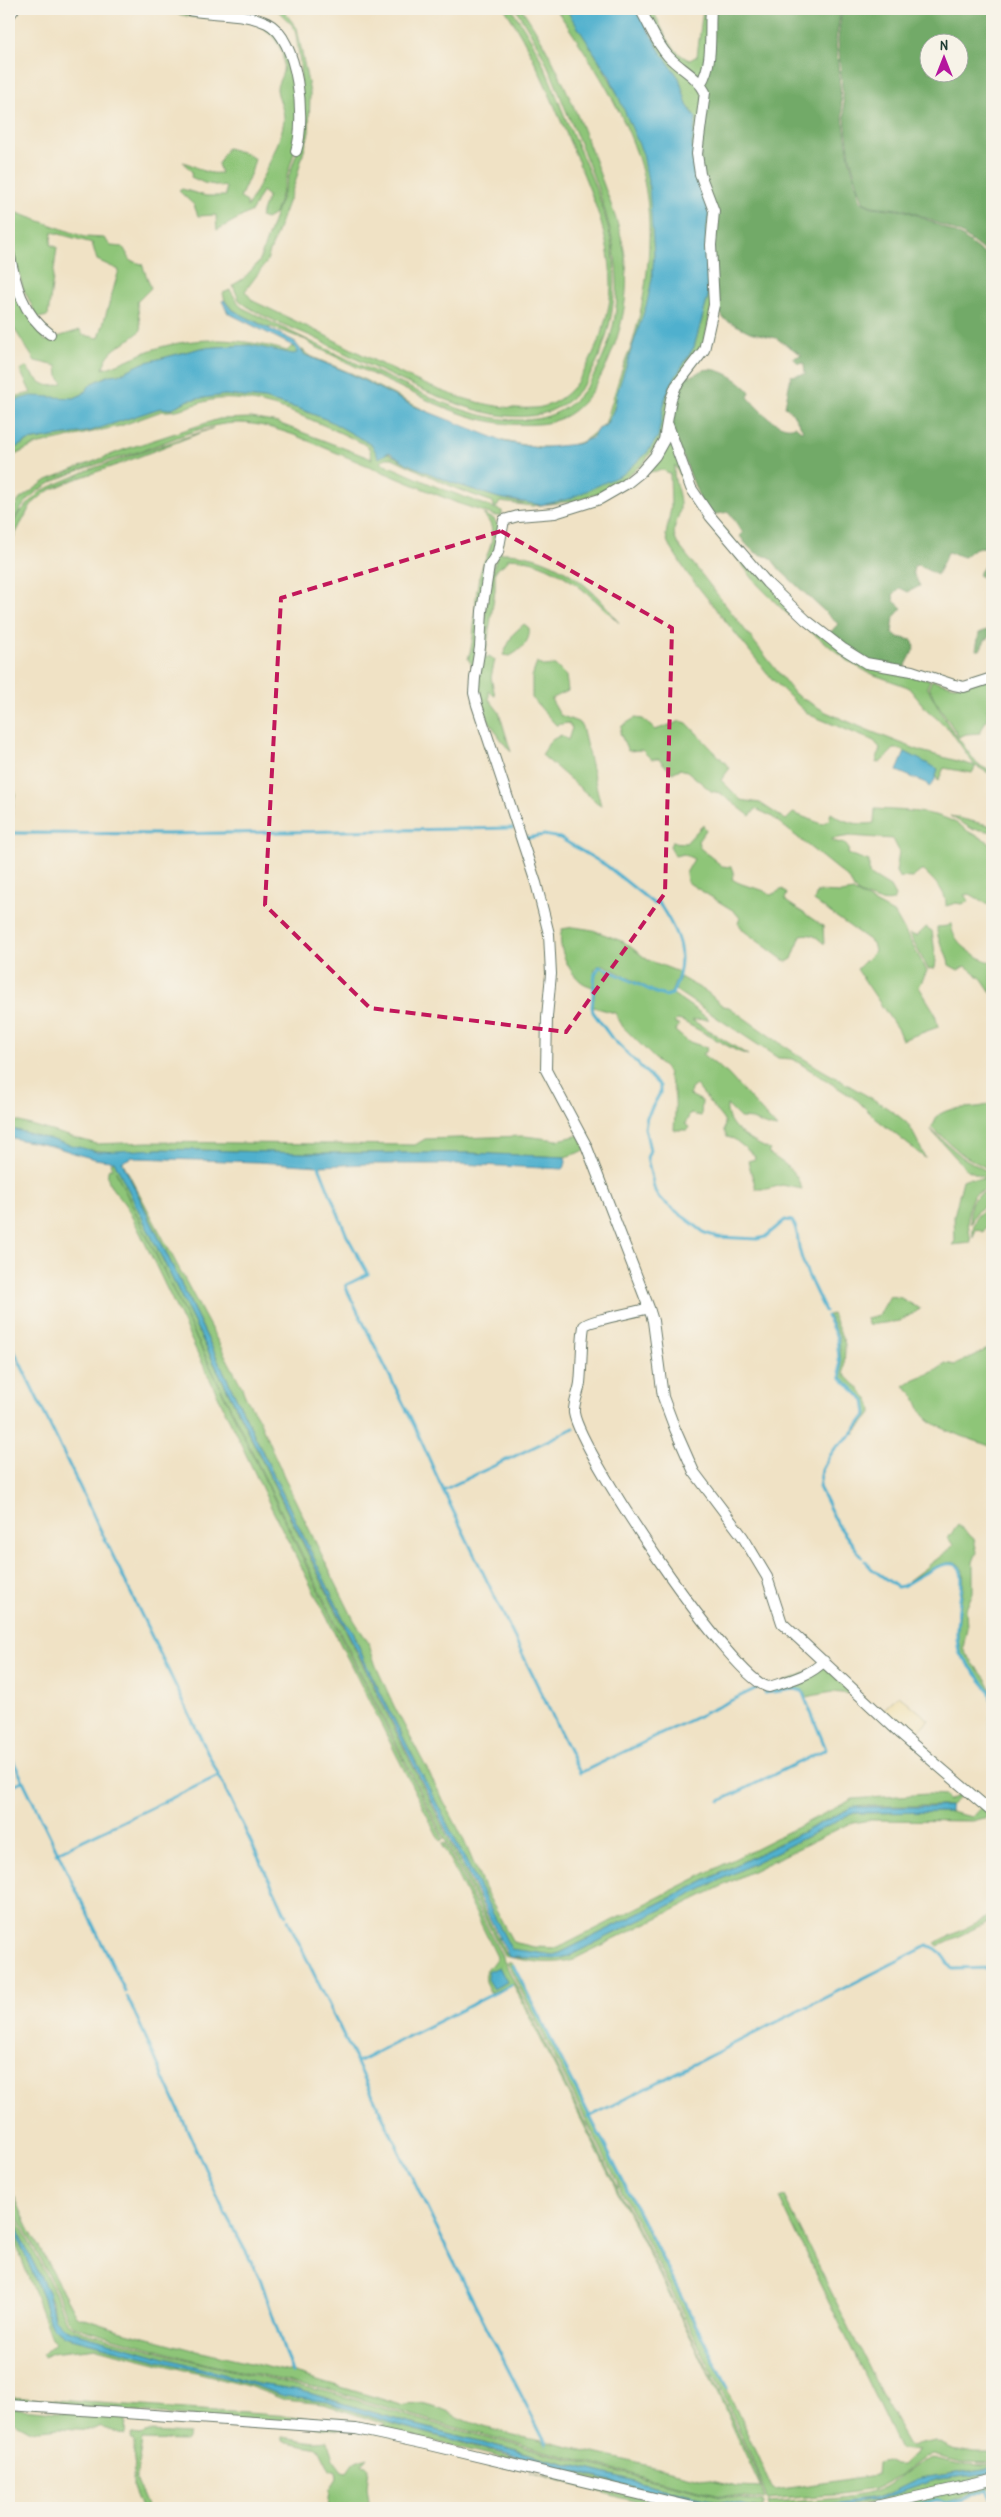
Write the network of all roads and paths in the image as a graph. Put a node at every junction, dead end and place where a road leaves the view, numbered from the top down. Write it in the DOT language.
graph roads {
  1 [pos="14,9"];
  2 [pos="184,9"];
  3 [pos="640,9"];
  4 [pos="711,9"];
  5 [pos="9,16"];
  6 [pos="701,83"];
  7 [pos="296,151"];
  8 [pos="9,252"];
  9 [pos="50,334"];
  10 [pos="668,424"];
  11 [pos="992,678"];
  12 [pos="649,1308"];
  13 [pos="824,1661"];
  14 [pos="992,1812"];
  15 [pos="9,2405"];
  16 [pos="992,2480"];
  17 [pos="697,2508"];
  18 [pos="867,2508"];
  1 -- 5 [label="street"];
  2 -- 7 [label="street"];
  3 -- 6 [label="street"];
  4 -- 6 [label="street"];
  6 -- 10 [label="street"];
  8 -- 9 [label="street"];
  10 -- 11 [label="street"];
  10 -- 12 [label="street"];
  12 -- 13 [label="street"];
  12 -- 13 [label="street"];
  13 -- 14 [label="street"];
  15 -- 17 [label="street"];
  16 -- 18 [label="street"];
}
